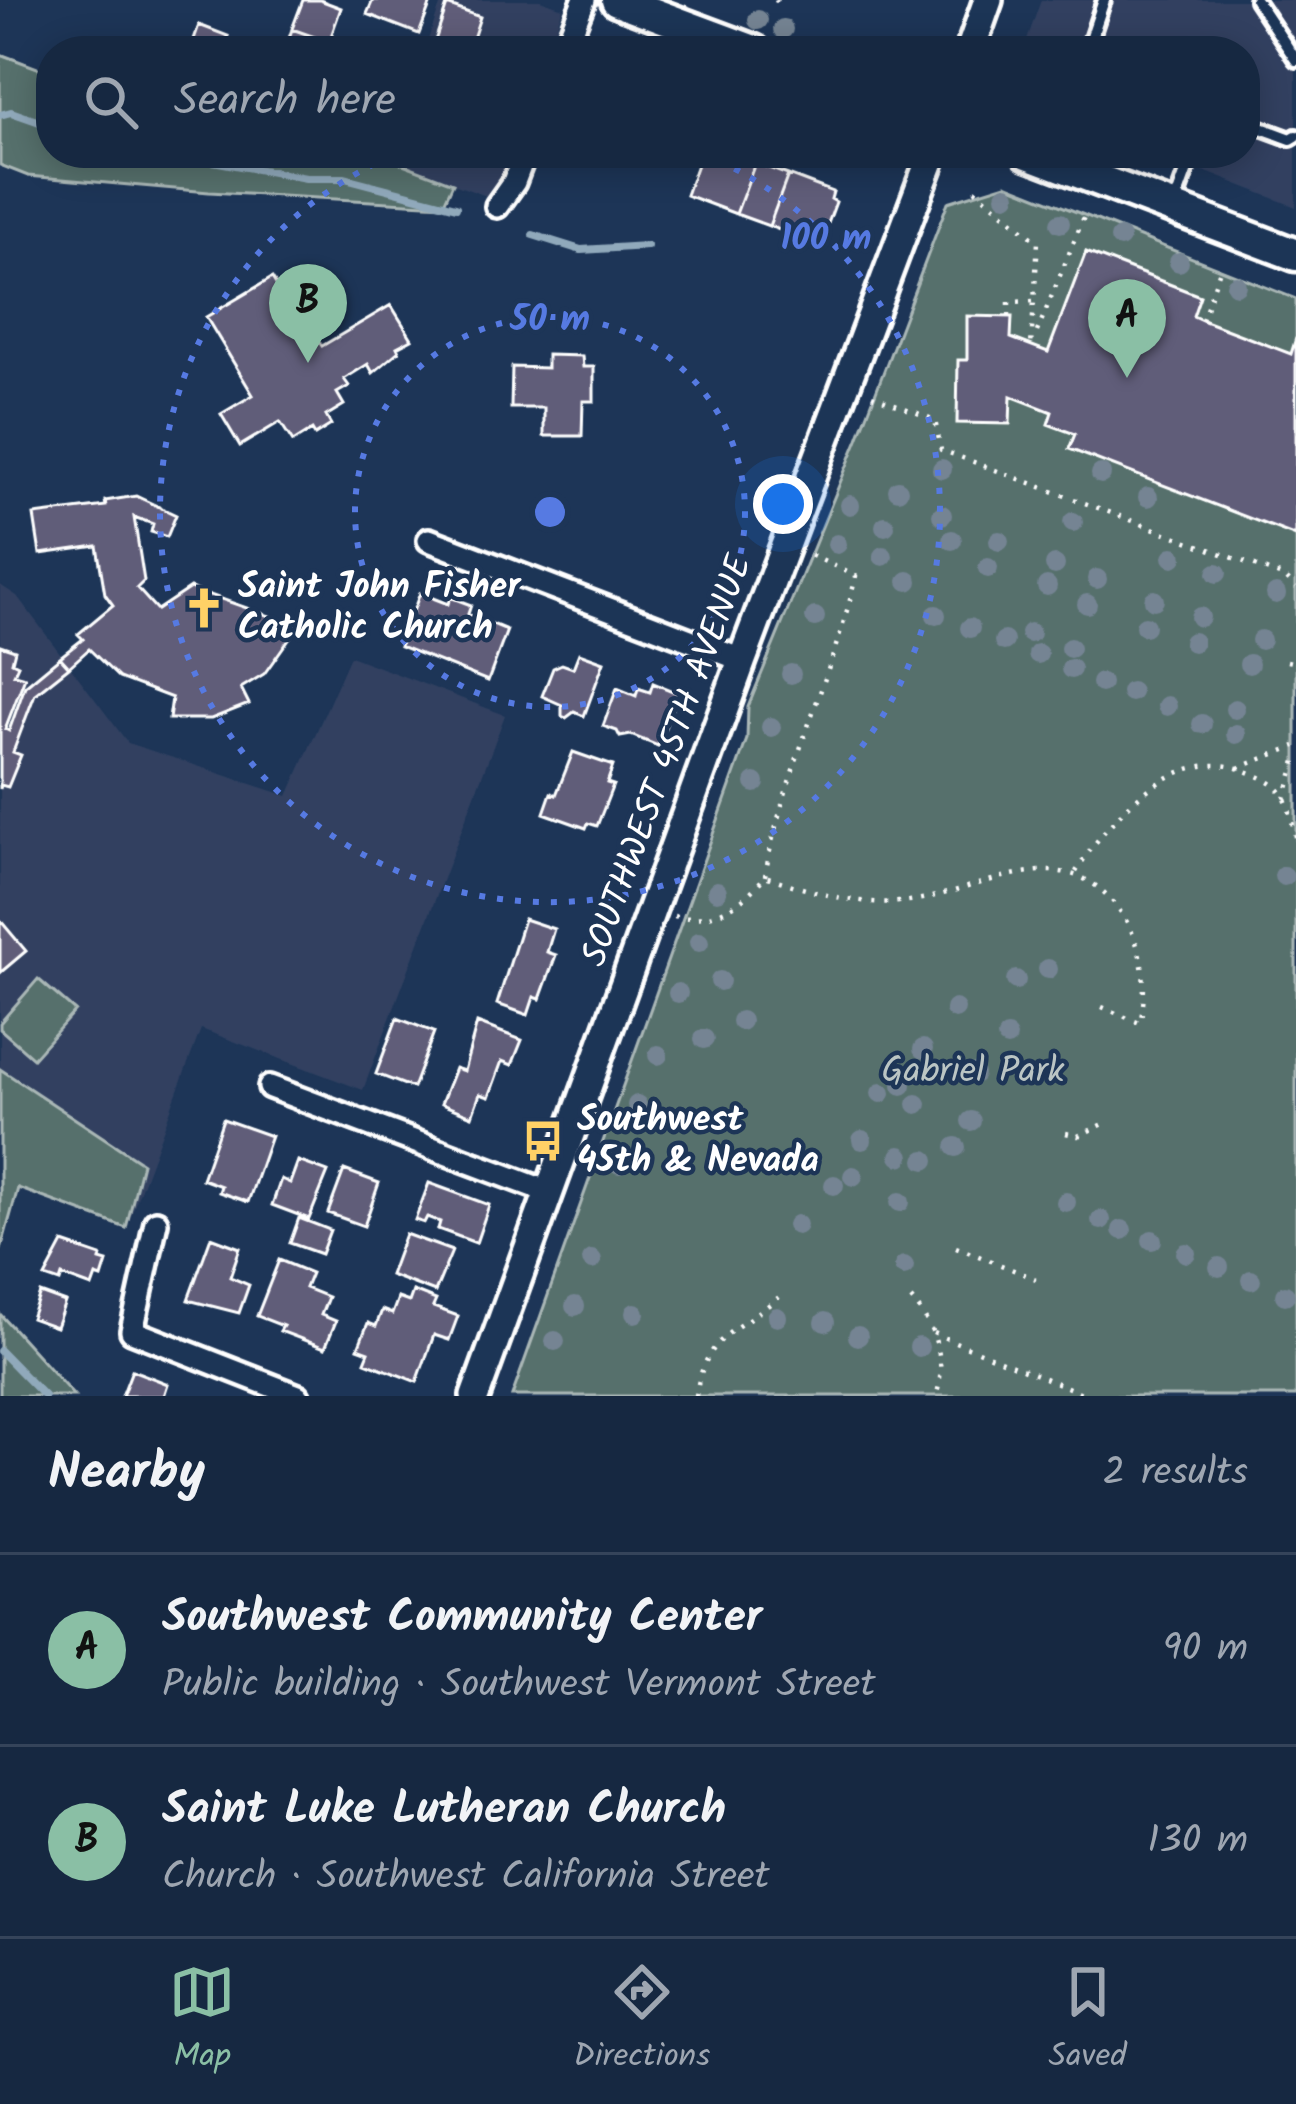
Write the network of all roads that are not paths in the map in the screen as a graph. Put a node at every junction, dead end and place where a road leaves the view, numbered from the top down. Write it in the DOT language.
graph roads {
  1 [pos="584,0"];
  2 [pos="617,0"];
  3 [pos="988,0"];
  4 [pos="1104,0"];
  5 [pos="1256,0"];
  6 [pos="570,36"];
  7 [pos="714,36"];
  8 [pos="975,36"];
  9 [pos="1092,36"];
  10 [pos="1296,60"];
  11 [pos="1260,128"];
  12 [pos="1296,136"];
  13 [pos="519,168"];
  14 [pos="928,168"];
  15 [pos="1067,168"];
  16 [pos="1187,168"];
  17 [pos="497,206"];
  18 [pos="1172,208"];
  19 [pos="1296,256"];
  20 [pos="429,540"];
  21 [pos="742,660"];
  22 [pos="270,1087"];
  23 [pos="549,1192"];
  24 [pos="156,1222"];
  25 [pos="298,1396"];
  26 [pos="475,1396"];
  1 -- 6 [label="street"];
  2 -- 7 [label="main road"];
  3 -- 8 [label="street"];
  4 -- 9 [label="lane"];
  5 -- 10 [label="lane"];
  11 -- 12 [label="lane"];
  13 -- 17 [label="street"];
  14 -- 21 [label="street, SOUTHWEST 45TH AVENUE"];
  15 -- 18 [label="main road"];
  16 -- 18 [label="lane"];
  18 -- 19 [label="main road"];
  20 -- 21 [label="street"];
  21 -- 23 [label="street, SOUTHWEST 45TH AVENUE"];
  22 -- 23 [label="street"];
  23 -- 26 [label="street, SOUTHWEST 45TH AVENUE"];
  24 -- 25 [label="street"];
}
